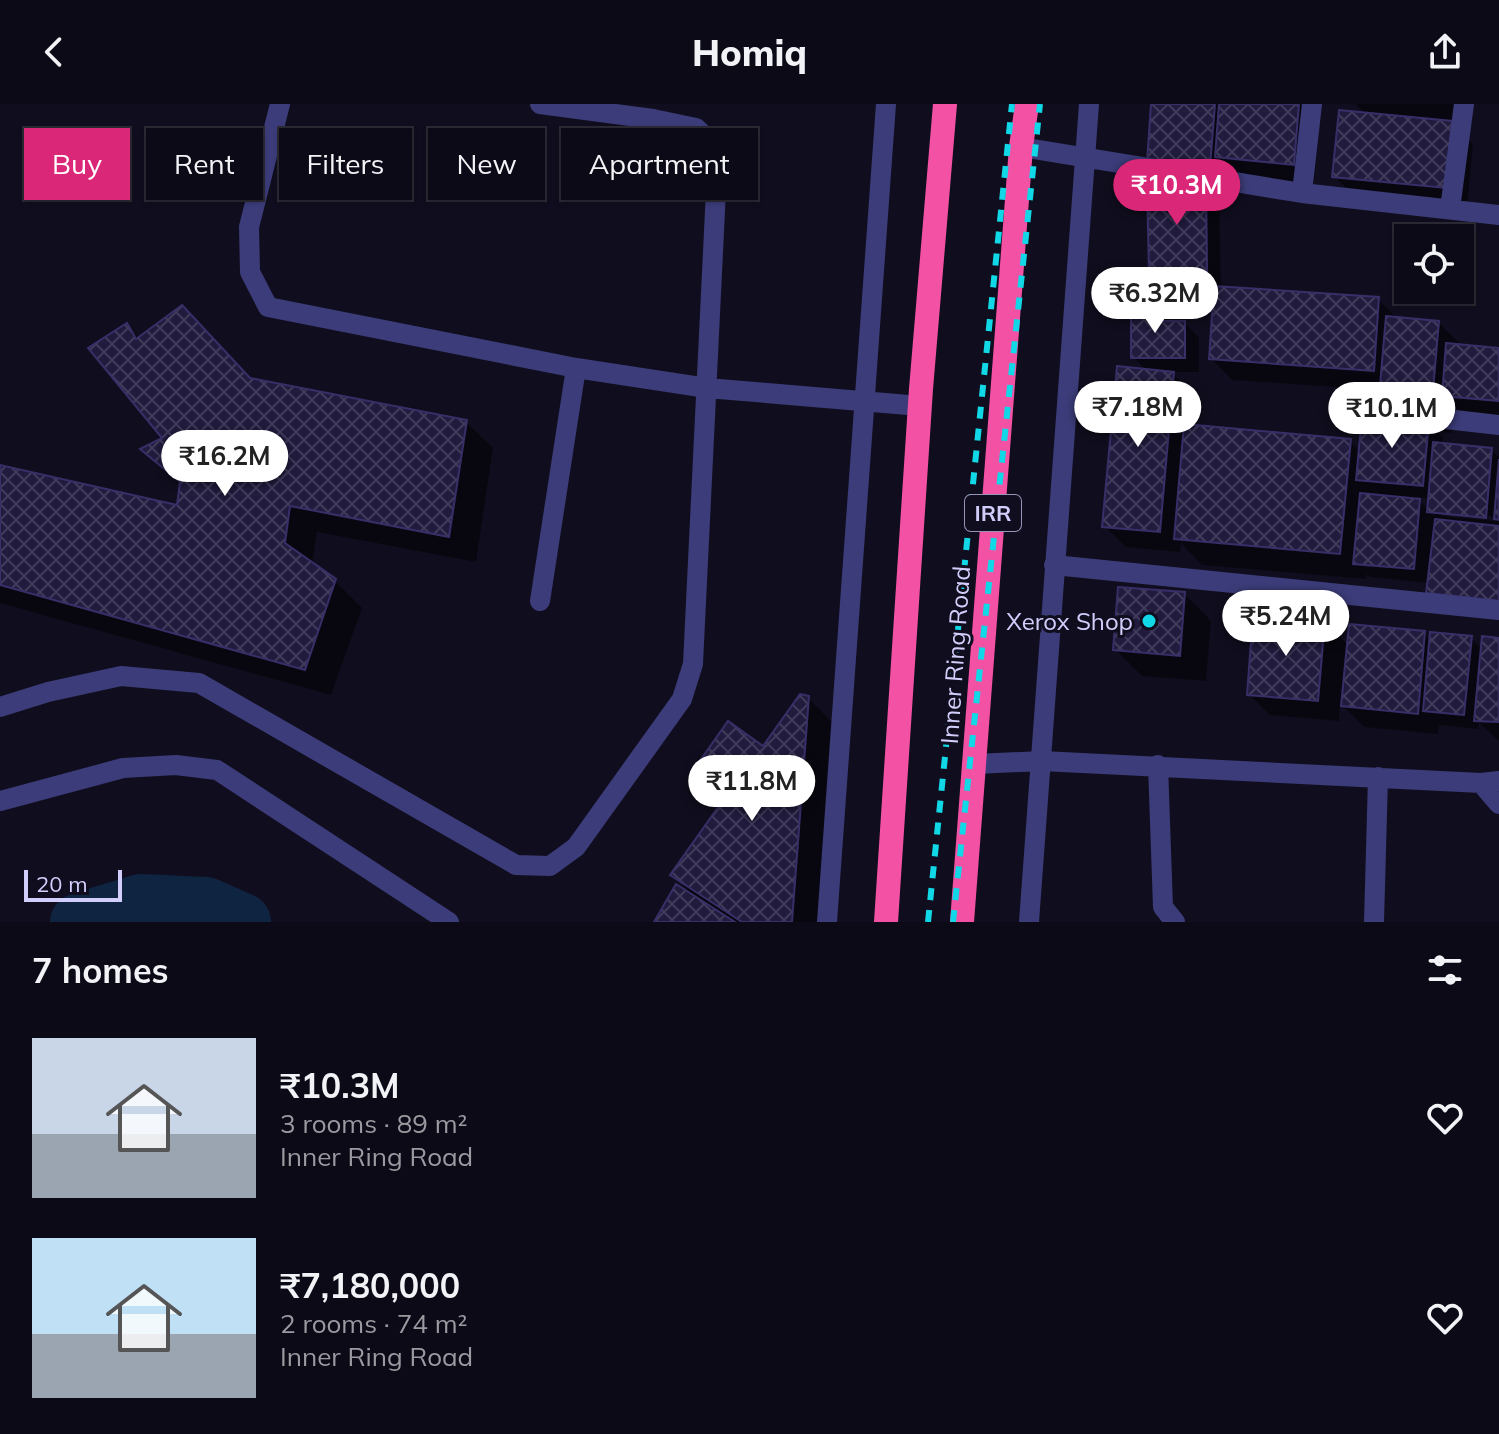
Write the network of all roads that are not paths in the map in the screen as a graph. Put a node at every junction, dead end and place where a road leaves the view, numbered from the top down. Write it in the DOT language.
graph roads {
  1 [pos="280,104"];
  2 [pos="540,104"];
  3 [pos="886,104"];
  4 [pos="945,104"];
  5 [pos="1027,104"];
  6 [pos="1089,104"];
  7 [pos="1312,104"];
  8 [pos="1464,104"];
  9 [pos="1021,147"];
  10 [pos="1085,158"];
  11 [pos="1302,193"];
  12 [pos="1450,209"];
  13 [pos="1499,215"];
  14 [pos="576,368"];
  15 [pos="707,388"];
  16 [pos="865,400"];
  17 [pos="920,406"];
  18 [pos="1446,419"];
  19 [pos="1499,425"];
  20 [pos="1054,565"];
  21 [pos="540,601"];
  22 [pos="1499,610"];
  23 [pos="0,707"];
  24 [pos="1042,761"];
  25 [pos="975,764"];
  26 [pos="1158,765"];
  27 [pos="1378,777"];
  28 [pos="1490,782"];
  29 [pos="0,801"];
  30 [pos="1499,804"];
  31 [pos="449,922"];
  32 [pos="827,922"];
  33 [pos="886,922"];
  34 [pos="962,922"];
  35 [pos="1029,922"];
  36 [pos="1175,922"];
  37 [pos="1374,922"];
  1 -- 14 [label="street"];
  2 -- 15 [label="street"];
  3 -- 16 [label="street"];
  4 -- 17 [label="highway"];
  5 -- 9 [label="highway, Inner Ring Road / IRR"];
  6 -- 10 [label="street"];
  7 -- 11 [label="street"];
  8 -- 12 [label="street"];
  9 -- 10 [label="street"];
  9 -- 25 [label="highway, Inner Ring Road / IRR"];
  10 -- 11 [label="street"];
  10 -- 20 [label="street"];
  11 -- 12 [label="street"];
  12 -- 13 [label="street"];
  14 -- 15 [label="street"];
  14 -- 21 [label="street"];
  15 -- 16 [label="street"];
  15 -- 23 [label="street"];
  16 -- 17 [label="street"];
  16 -- 32 [label="street"];
  17 -- 33 [label="highway"];
  18 -- 19 [label="street"];
  20 -- 22 [label="street"];
  20 -- 24 [label="street"];
  24 -- 25 [label="street"];
  24 -- 26 [label="street"];
  24 -- 35 [label="street"];
  25 -- 34 [label="highway, Inner Ring Road / IRR"];
  26 -- 27 [label="street"];
  26 -- 36 [label="street"];
  27 -- 28 [label="street"];
  27 -- 37 [label="street"];
  28 -- 30 [label="street"];
  29 -- 31 [label="street"];
}
